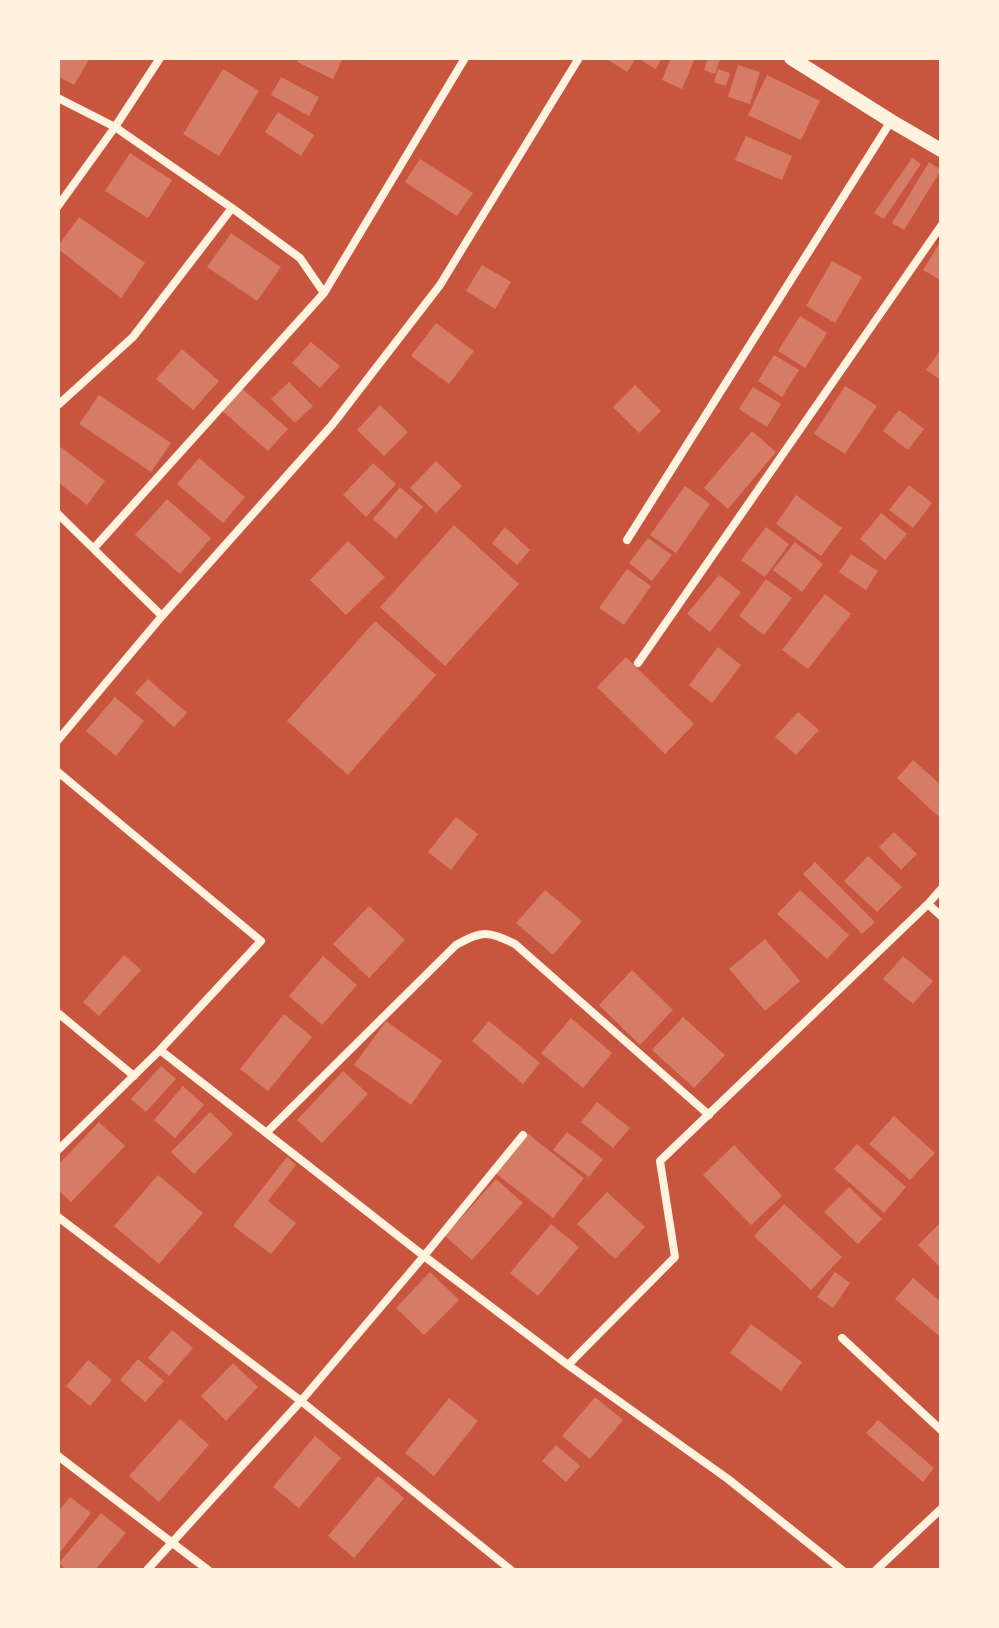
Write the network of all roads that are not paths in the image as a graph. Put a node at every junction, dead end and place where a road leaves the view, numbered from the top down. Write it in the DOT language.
graph roads {
  1 [pos="160,58"];
  2 [pos="465,58"];
  3 [pos="579,58"];
  4 [pos="791,58"];
  5 [pos="58,98"];
  6 [pos="891,121"];
  7 [pos="115,127"];
  8 [pos="941,150"];
  9 [pos="58,206"];
  10 [pos="232,208"];
  11 [pos="941,226"];
  12 [pos="324,293"];
  13 [pos="58,405"];
  14 [pos="58,514"];
  15 [pos="627,540"];
  16 [pos="94,548"];
  17 [pos="162,616"];
  18 [pos="638,663"];
  19 [pos="58,740"];
  20 [pos="58,772"];
  21 [pos="941,889"];
  22 [pos="928,904"];
  23 [pos="941,916"];
  24 [pos="58,1013"];
  25 [pos="160,1050"];
  26 [pos="134,1076"];
  27 [pos="709,1115"];
  28 [pos="266,1133"];
  29 [pos="523,1135"];
  30 [pos="58,1150"];
  31 [pos="58,1217"];
  32 [pos="424,1256"];
  33 [pos="842,1338"];
  34 [pos="568,1365"];
  35 [pos="301,1401"];
  36 [pos="941,1430"];
  37 [pos="58,1456"];
  38 [pos="941,1509"];
  39 [pos="172,1542"];
  40 [pos="147,1570"];
  41 [pos="208,1570"];
  42 [pos="511,1570"];
  43 [pos="842,1570"];
  44 [pos="876,1570"];
  1 -- 7 [label="street"];
  2 -- 12 [label="street"];
  3 -- 17 [label="street"];
  4 -- 6 [label="street"];
  5 -- 7 [label="street"];
  6 -- 8 [label="street"];
  6 -- 15 [label="street"];
  7 -- 9 [label="street"];
  7 -- 10 [label="street"];
  10 -- 12 [label="street"];
  10 -- 13 [label="street"];
  11 -- 18 [label="street"];
  12 -- 16 [label="street"];
  14 -- 16 [label="street"];
  16 -- 17 [label="street"];
  17 -- 19 [label="street"];
  20 -- 25 [label="street"];
  21 -- 22 [label="street"];
  22 -- 23 [label="street"];
  22 -- 27 [label="street"];
  24 -- 26 [label="street"];
  25 -- 26 [label="street"];
  25 -- 28 [label="street"];
  26 -- 30 [label="street"];
  27 -- 28 [label="street"];
  27 -- 34 [label="street"];
  28 -- 32 [label="street"];
  29 -- 32 [label="street"];
  31 -- 35 [label="street"];
  32 -- 34 [label="street"];
  32 -- 35 [label="street"];
  33 -- 36 [label="street"];
  34 -- 43 [label="street"];
  35 -- 39 [label="street"];
  35 -- 42 [label="street"];
  37 -- 39 [label="street"];
  38 -- 44 [label="street"];
  39 -- 40 [label="street"];
  39 -- 41 [label="street"];
}
